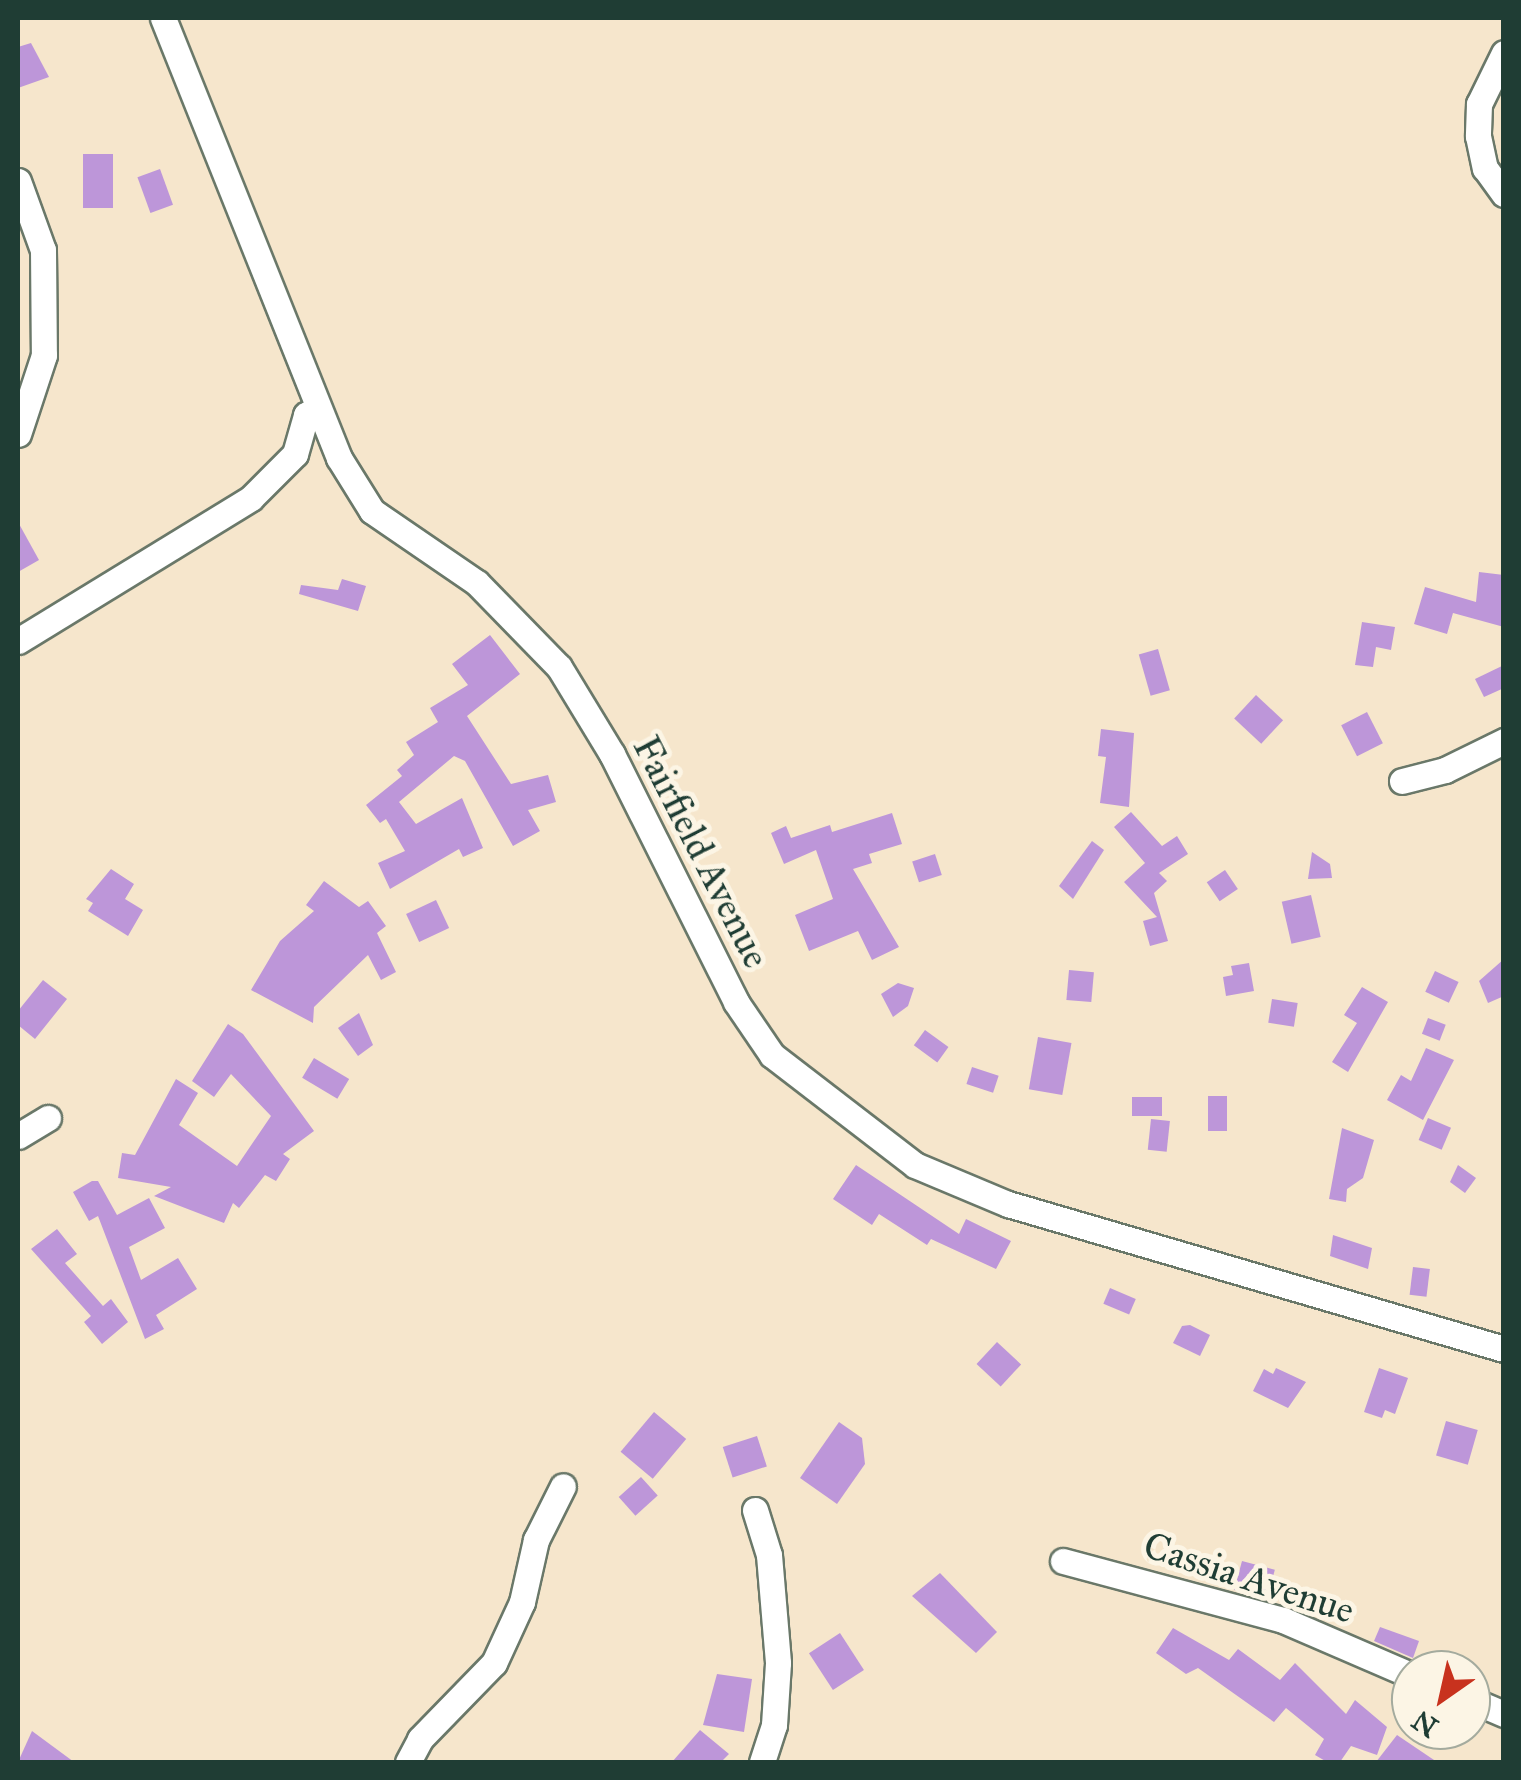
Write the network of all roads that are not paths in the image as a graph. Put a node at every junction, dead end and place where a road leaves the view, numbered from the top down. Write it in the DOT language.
graph roads {
  1 [pos="163,18"];
  2 [pos="1504,53"];
  3 [pos="18,181"];
  4 [pos="1504,194"];
  5 [pos="316,408"];
  6 [pos="18,434"];
  7 [pos="18,641"];
  8 [pos="1504,741"];
  9 [pos="1402,781"];
  10 [pos="48,1118"];
  11 [pos="18,1136"];
  12 [pos="1504,1350"];
  13 [pos="562,1486"];
  14 [pos="755,1510"];
  15 [pos="1062,1561"];
  16 [pos="1391,1666"];
  17 [pos="408,1762"];
  18 [pos="762,1762"];
  1 -- 5 [label="street, Fairfield Avenue"];
  2 -- 4 [label="street"];
  3 -- 6 [label="street"];
  5 -- 7 [label="street"];
  5 -- 12 [label="street, Fairfield Avenue"];
  8 -- 9 [label="street"];
  10 -- 11 [label="street"];
  13 -- 17 [label="street"];
  14 -- 18 [label="street"];
  15 -- 16 [label="street, Cassia Avenue"];
}
